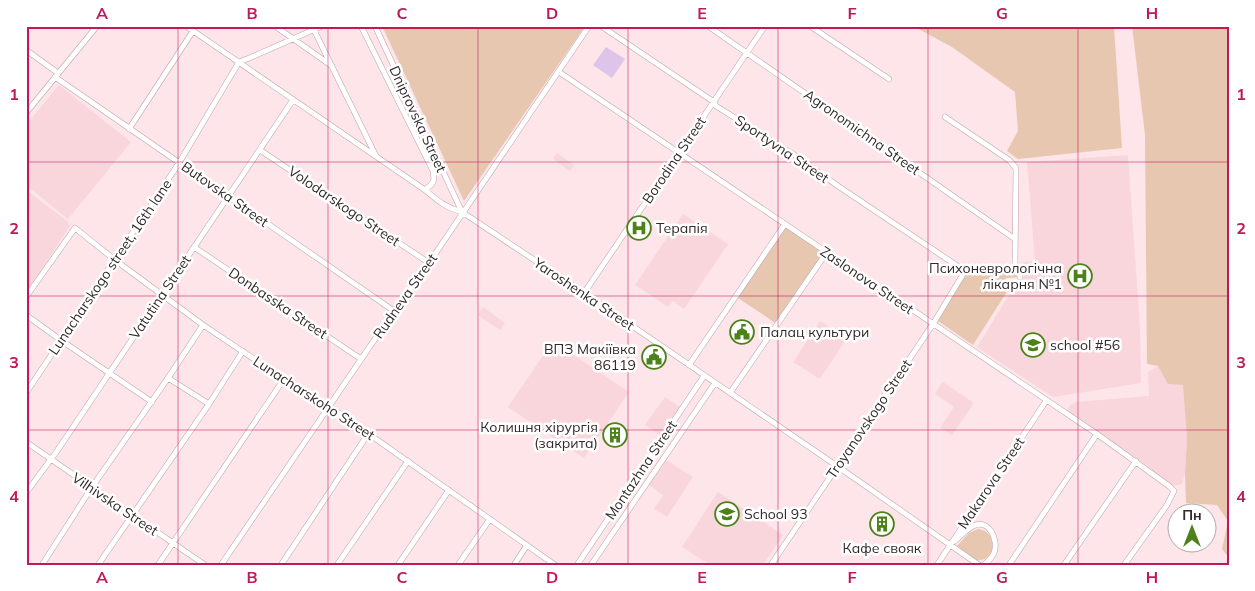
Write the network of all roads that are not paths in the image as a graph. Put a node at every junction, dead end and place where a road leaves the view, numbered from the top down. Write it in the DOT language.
graph roads {
  1 [pos="98,26"];
  2 [pos="186,26"];
  3 [pos="275,26"];
  4 [pos="322,26"];
  5 [pos="361,26"];
  6 [pos="375,26"];
  7 [pos="589,26"];
  8 [pos="601,26"];
  9 [pos="708,26"];
  10 [pos="765,26"];
  11 [pos="810,26"];
  12 [pos="313,28"];
  13 [pos="193,31"];
  14 [pos="26,35"];
  15 [pos="292,39"];
  16 [pos="26,50"];
  17 [pos="747,52"];
  18 [pos="26,60"];
  19 [pos="239,62"];
  20 [pos="332,66"];
  21 [pos="559,72"];
  22 [pos="57,75"];
  23 [pos="889,79"];
  24 [pos="294,100"];
  25 [pos="714,102"];
  26 [pos="26,113"];
  27 [pos="945,117"];
  28 [pos="129,129"];
  29 [pos="260,150"];
  30 [pos="679,153"];
  31 [pos="376,156"];
  32 [pos="179,163"];
  33 [pos="425,190"];
  34 [pos="228,196"];
  35 [pos="462,212"];
  36 [pos="785,224"];
  37 [pos="1015,239"];
  38 [pos="194,247"];
  39 [pos="827,252"];
  40 [pos="115,260"];
  41 [pos="429,263"];
  42 [pos="1019,268"];
  43 [pos="965,271"];
  44 [pos="1020,277"];
  45 [pos="584,293"];
  46 [pos="162,294"];
  47 [pos="26,298"];
  48 [pos="394,311"];
  49 [pos="26,314"];
  50 [pos="933,324"];
  51 [pos="203,325"];
  52 [pos="62,341"];
  53 [pos="243,351"];
  54 [pos="361,359"];
  55 [pos="689,365"];
  56 [pos="109,374"];
  57 [pos="704,376"];
  58 [pos="168,378"];
  59 [pos="284,379"];
  60 [pos="715,383"];
  61 [pos="26,393"];
  62 [pos="730,393"];
  63 [pos="1046,401"];
  64 [pos="152,402"];
  65 [pos="209,404"];
  66 [pos="329,406"];
  67 [pos="368,434"];
  68 [pos="1097,434"];
  69 [pos="26,442"];
  70 [pos="51,459"];
  71 [pos="408,461"];
  72 [pos="1136,462"];
  73 [pos="837,466"];
  74 [pos="92,487"];
  75 [pos="449,490"];
  76 [pos="26,493"];
  77 [pos="132,515"];
  78 [pos="490,519"];
  79 [pos="173,543"];
  80 [pos="950,544"];
  81 [pos="527,545"];
  82 [pos="593,564"];
  83 [pos="42,565"];
  84 [pos="98,565"];
  85 [pos="158,565"];
  86 [pos="205,565"];
  87 [pos="221,565"];
  88 [pos="281,565"];
  89 [pos="337,565"];
  90 [pos="398,565"];
  91 [pos="458,565"];
  92 [pos="514,565"];
  93 [pos="555,565"];
  94 [pos="577,565"];
  95 [pos="771,565"];
  96 [pos="937,565"];
  97 [pos="980,565"];
  98 [pos="984,565"];
  99 [pos="1009,565"];
  100 [pos="1064,565"];
  101 [pos="1124,565"];
  1 -- 22 [label="street"];
  2 -- 13 [label="street, Yaroshenka Street"];
  3 -- 15 [label="street"];
  4 -- 12 [label="street"];
  5 -- 33 [label="street"];
  6 -- 35 [label="street, Dniprovska Street"];
  7 -- 21 [label="street, Rudneva Street"];
  8 -- 25 [label="street, Sportyvna Street"];
  9 -- 17 [label="street, Agronomichna Street"];
  10 -- 17 [label="street, Borodina Street"];
  11 -- 23 [label="street"];
  12 -- 15 [label="street"];
  12 -- 20 [label="street"];
  13 -- 19 [label="street, Yaroshenka Street"];
  13 -- 28 [label="street"];
  14 -- 16 [label="street"];
  15 -- 19 [label="street"];
  15 -- 20 [label="street"];
  16 -- 18 [label="street"];
  16 -- 22 [label="street, Butovska Street"];
  17 -- 25 [label="street, Borodina Street"];
  17 -- 37 [label="street, Agronomichna Street"];
  19 -- 24 [label="street, Yaroshenka Street"];
  19 -- 32 [label="street, Lunacharskogo street, 16th lane"];
  20 -- 31 [label="street"];
  21 -- 30 [label="street, Zaslonova Street"];
  21 -- 35 [label="street, Rudneva Street"];
  22 -- 26 [label="street"];
  22 -- 28 [label="street, Butovska Street"];
  24 -- 29 [label="street, Vatutina Street"];
  24 -- 31 [label="street, Yaroshenka Street"];
  25 -- 30 [label="street, Borodina Street"];
  25 -- 43 [label="street, Sportyvna Street"];
  27 -- 37 [label="street"];
  28 -- 32 [label="street, Butovska Street"];
  29 -- 34 [label="street, Vatutina Street"];
  29 -- 41 [label="street, Volodarskogo Street"];
  30 -- 36 [label="street, Zaslonova Street"];
  30 -- 45 [label="street, Borodina Street"];
  31 -- 33 [label="street, Yaroshenka Street"];
  32 -- 34 [label="street, Butovska Street"];
  32 -- 40 [label="street, Lunacharskogo street, 16th lane"];
  33 -- 35 [label="street, Yaroshenka Street"];
  34 -- 38 [label="street, Vatutina Street"];
  34 -- 48 [label="street, Butovska Street"];
  35 -- 41 [label="street, Rudneva Street"];
  35 -- 45 [label="street, Yaroshenka Street"];
  36 -- 39 [label="street, Zaslonova Street"];
  36 -- 55 [label="street"];
  37 -- 42 [label="street"];
  38 -- 46 [label="street, Vatutina Street"];
  38 -- 54 [label="street, Donbasska Street"];
  39 -- 50 [label="street, Zaslonova Street"];
  39 -- 62 [label="street"];
  40 -- 46 [label="street, Lunacharskoho Street"];
  40 -- 47 [label="street, Lunacharskoho Street"];
  40 -- 52 [label="street, Lunacharskogo street, 16th lane"];
  41 -- 48 [label="street, Rudneva Street"];
  42 -- 43 [label="street"];
  42 -- 44 [label="street"];
  43 -- 50 [label="street, Troyanovskogo Street"];
  45 -- 55 [label="street, Yaroshenka Street"];
  46 -- 51 [label="street, Lunacharskoho Street"];
  46 -- 56 [label="street, Vatutina Street"];
  48 -- 54 [label="street, Rudneva Street"];
  49 -- 52 [label="street"];
  50 -- 63 [label="street, Zaslonova Street"];
  50 -- 73 [label="street, Troyanovskogo Street"];
  51 -- 53 [label="street, Lunacharskoho Street"];
  51 -- 58 [label="street"];
  52 -- 56 [label="street"];
  52 -- 61 [label="street, Lunacharskogo street, 16th lane"];
  53 -- 59 [label="street, Lunacharskoho Street"];
  53 -- 65 [label="street"];
  54 -- 66 [label="street, Rudneva Street"];
  55 -- 57 [label="street, Yaroshenka Street"];
  56 -- 64 [label="street"];
  56 -- 70 [label="street, Vatutina Street"];
  57 -- 60 [label="street, Yaroshenka Street"];
  57 -- 94 [label="street, Montazhna Street"];
  58 -- 64 [label="street"];
  58 -- 65 [label="street"];
  59 -- 66 [label="street, Lunacharskoho Street"];
  59 -- 79 [label="street"];
  60 -- 62 [label="street, Yaroshenka Street"];
  60 -- 82 [label="street, Montazhna Street"];
  62 -- 73 [label="street, Yaroshenka Street"];
  63 -- 68 [label="street, Zaslonova Street"];
  63 -- 80 [label="street, Makarova Street"];
  64 -- 74 [label="street"];
  65 -- 77 [label="street"];
  66 -- 67 [label="street, Lunacharskoho Street"];
  66 -- 87 [label="street, Rudneva Street"];
  67 -- 71 [label="street, Lunacharskoho Street"];
  67 -- 88 [label="street"];
  68 -- 72 [label="street, Zaslonova Street"];
  68 -- 99 [label="street"];
  69 -- 70 [label="street, Vilhivska Street"];
  70 -- 74 [label="street, Vilhivska Street"];
  70 -- 76 [label="street, Vatutina Street"];
  71 -- 75 [label="street, Lunacharskoho Street"];
  71 -- 89 [label="street"];
  72 -- 100 [label="street"];
  72 -- 101 [label="street, Zaslonova Street"];
  73 -- 80 [label="street, Yaroshenka Street"];
  73 -- 95 [label="street, Troyanovskogo Street"];
  74 -- 77 [label="street, Vilhivska Street"];
  74 -- 83 [label="street"];
  75 -- 78 [label="street, Lunacharskoho Street"];
  75 -- 90 [label="street"];
  77 -- 79 [label="street, Vilhivska Street"];
  77 -- 84 [label="street"];
  78 -- 81 [label="street, Lunacharskoho Street"];
  78 -- 91 [label="street"];
  79 -- 85 [label="street"];
  79 -- 86 [label="street, Vilhivska Street"];
  80 -- 96 [label="street, Makarova Street"];
  80 -- 97 [label="street, Yaroshenka Street"];
  80 -- 98 [label="street"];
  81 -- 92 [label="street"];
  81 -- 93 [label="street, Lunacharskoho Street"];
}
